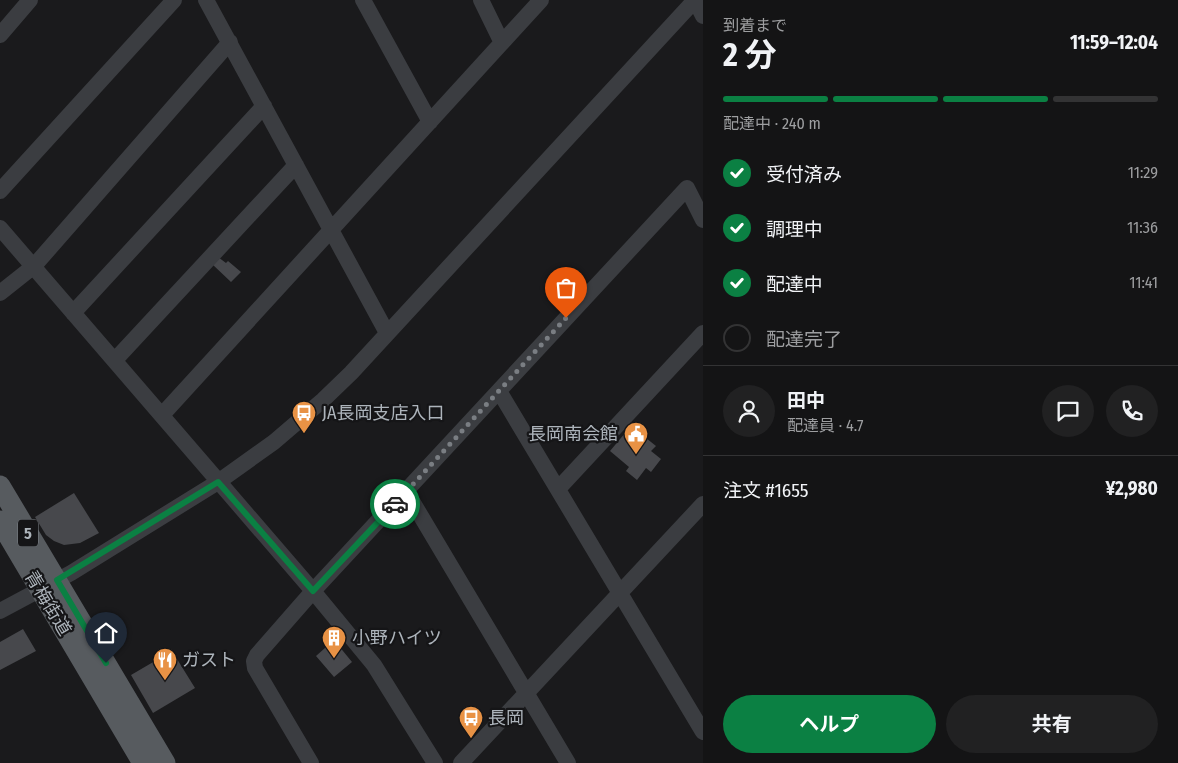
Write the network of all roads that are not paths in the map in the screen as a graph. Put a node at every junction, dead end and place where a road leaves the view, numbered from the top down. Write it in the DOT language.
graph roads {
  1 [pos="30,0"];
  2 [pos="174,0"];
  3 [pos="206,0"];
  4 [pos="363,0"];
  5 [pos="481,0"];
  6 [pos="541,0"];
  7 [pos="695,0"];
  8 [pos="703,16"];
  9 [pos="0,35"];
  10 [pos="230,42"];
  11 [pos="502,42"];
  12 [pos="264,106"];
  13 [pos="430,122"];
  14 [pos="296,165"];
  15 [pos="0,191"];
  16 [pos="703,220"];
  17 [pos="0,228"];
  18 [pos="331,231"];
  19 [pos="34,266"];
  20 [pos="0,292"];
  21 [pos="73,312"];
  22 [pos="387,332"];
  23 [pos="703,333"];
  24 [pos="115,360"];
  25 [pos="499,391"];
  26 [pos="162,415"];
  27 [pos="218,482"];
  28 [pos="0,486"];
  29 [pos="558,488"];
  30 [pos="406,491"];
  31 [pos="703,504"];
  32 [pos="0,521"];
  33 [pos="48,585"];
  34 [pos="313,591"];
  35 [pos="619,593"];
  36 [pos="0,611"];
  37 [pos="526,694"];
  38 [pos="703,732"];
  39 [pos="143,763"];
  40 [pos="165,763"];
  41 [pos="311,763"];
  42 [pos="435,763"];
  43 [pos="461,763"];
  44 [pos="568,763"];
  1 -- 9 [label="street"];
  2 -- 15 [label="street"];
  3 -- 10 [label="street"];
  4 -- 13 [label="street"];
  5 -- 11 [label="street"];
  6 -- 11 [label="street"];
  7 -- 8 [label="street"];
  7 -- 22 [label="street"];
  10 -- 12 [label="street"];
  10 -- 19 [label="street"];
  11 -- 13 [label="street"];
  12 -- 14 [label="street"];
  12 -- 21 [label="street"];
  13 -- 18 [label="street"];
  14 -- 18 [label="street"];
  14 -- 24 [label="street"];
  16 -- 25 [label="street"];
  17 -- 19 [label="street"];
  18 -- 22 [label="street"];
  18 -- 26 [label="street"];
  19 -- 20 [label="street"];
  19 -- 21 [label="street"];
  21 -- 24 [label="street"];
  22 -- 27 [label="street"];
  23 -- 29 [label="street"];
  24 -- 26 [label="street"];
  25 -- 29 [label="street"];
  25 -- 30 [label="street"];
  26 -- 27 [label="street"];
  27 -- 33 [label="street"];
  27 -- 34 [label="street"];
  28 -- 33 [label="main road, 青梅街道 / 5"];
  29 -- 35 [label="street"];
  30 -- 34 [label="street"];
  30 -- 37 [label="street"];
  31 -- 35 [label="street"];
  32 -- 33 [label="main road, 青梅街道 / 5"];
  33 -- 36 [label="street"];
  33 -- 39 [label="main road, 青梅街道 / 5"];
  33 -- 40 [label="main road, 青梅街道 / 5"];
  34 -- 41 [label="street"];
  34 -- 42 [label="street"];
  35 -- 37 [label="street"];
  35 -- 38 [label="street"];
  37 -- 43 [label="street"];
  37 -- 44 [label="street"];
}
